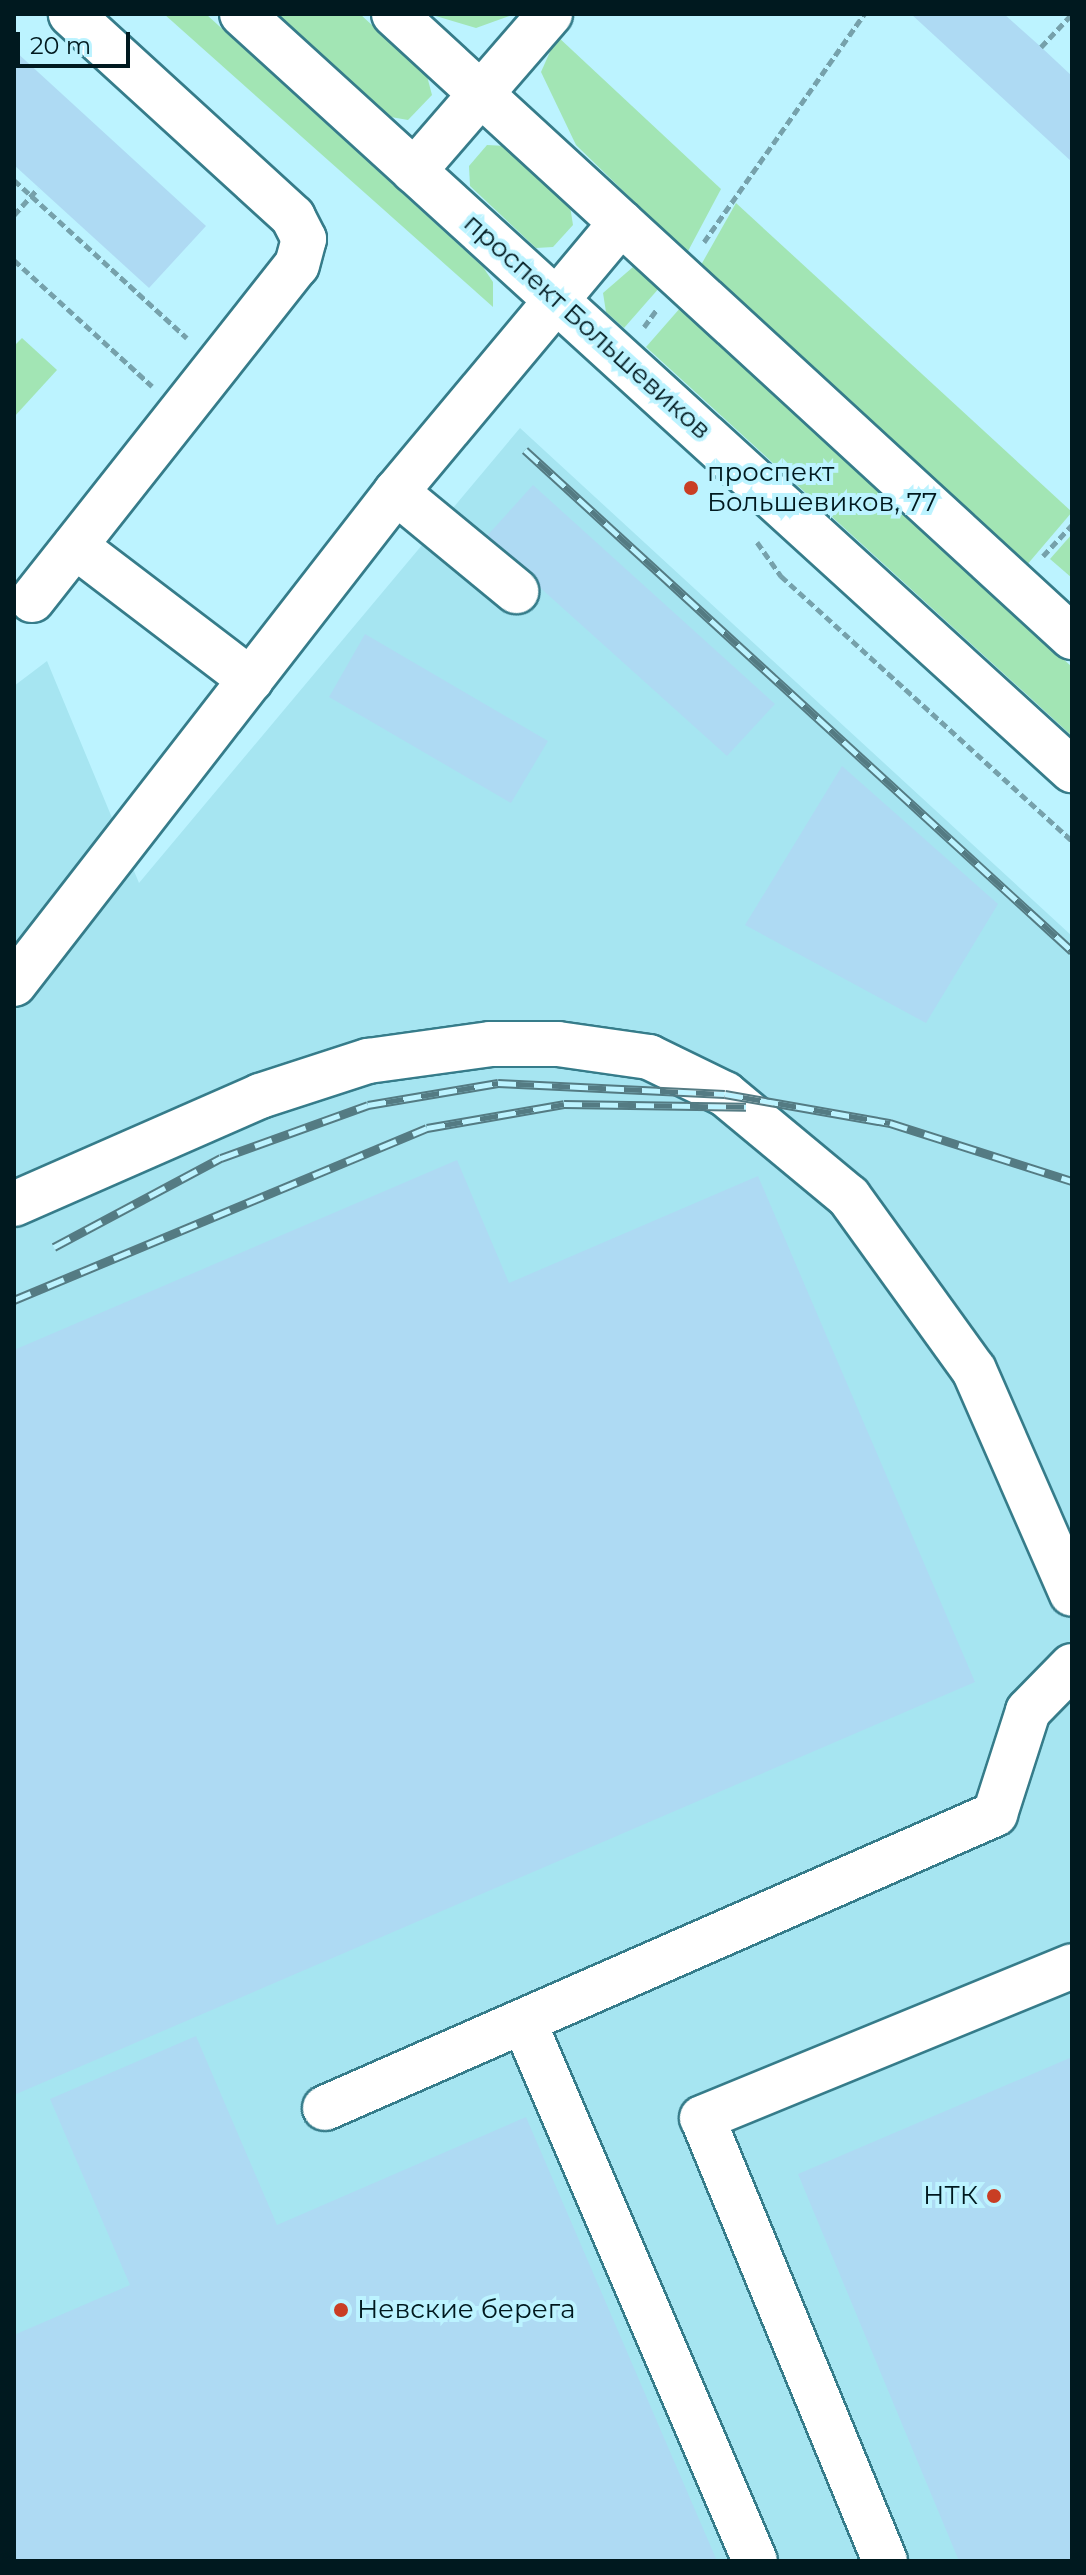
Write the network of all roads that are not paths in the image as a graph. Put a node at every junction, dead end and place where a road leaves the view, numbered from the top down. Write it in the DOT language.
graph roads {
  1 [pos="71,14"];
  2 [pos="242,14"];
  3 [pos="394,14"];
  4 [pos="550,14"];
  5 [pos="482,95"];
  6 [pos="414,171"];
  7 [pos="621,223"];
  8 [pos="554,298"];
  9 [pos="396,492"];
  10 [pos="75,546"];
  11 [pos="516,591"];
  12 [pos="32,600"];
  13 [pos="1072,637"];
  14 [pos="251,680"];
  15 [pos="1072,770"];
  16 [pos="14,984"];
  17 [pos="14,1204"];
  18 [pos="1072,1594"];
  19 [pos="1072,1666"];
  20 [pos="1072,1966"];
  21 [pos="524,2022"];
  22 [pos="325,2108"];
  23 [pos="755,2561"];
  24 [pos="885,2561"];
  1 -- 10 [label="main road"];
  2 -- 6 [label="main road, проспект Большевиков"];
  3 -- 5 [label="main road"];
  4 -- 5 [label="main road"];
  5 -- 6 [label="main road"];
  5 -- 7 [label="main road"];
  6 -- 8 [label="main road, проспект Большевиков"];
  7 -- 8 [label="main road"];
  7 -- 13 [label="main road"];
  8 -- 9 [label="main road"];
  8 -- 15 [label="main road, проспект Большевиков"];
  9 -- 11 [label="main road"];
  9 -- 14 [label="main road"];
  10 -- 12 [label="main road"];
  10 -- 14 [label="main road"];
  14 -- 16 [label="main road"];
  17 -- 18 [label="main road"];
  19 -- 21 [label="main road"];
  20 -- 24 [label="main road"];
  21 -- 22 [label="main road"];
  21 -- 23 [label="main road"];
}
